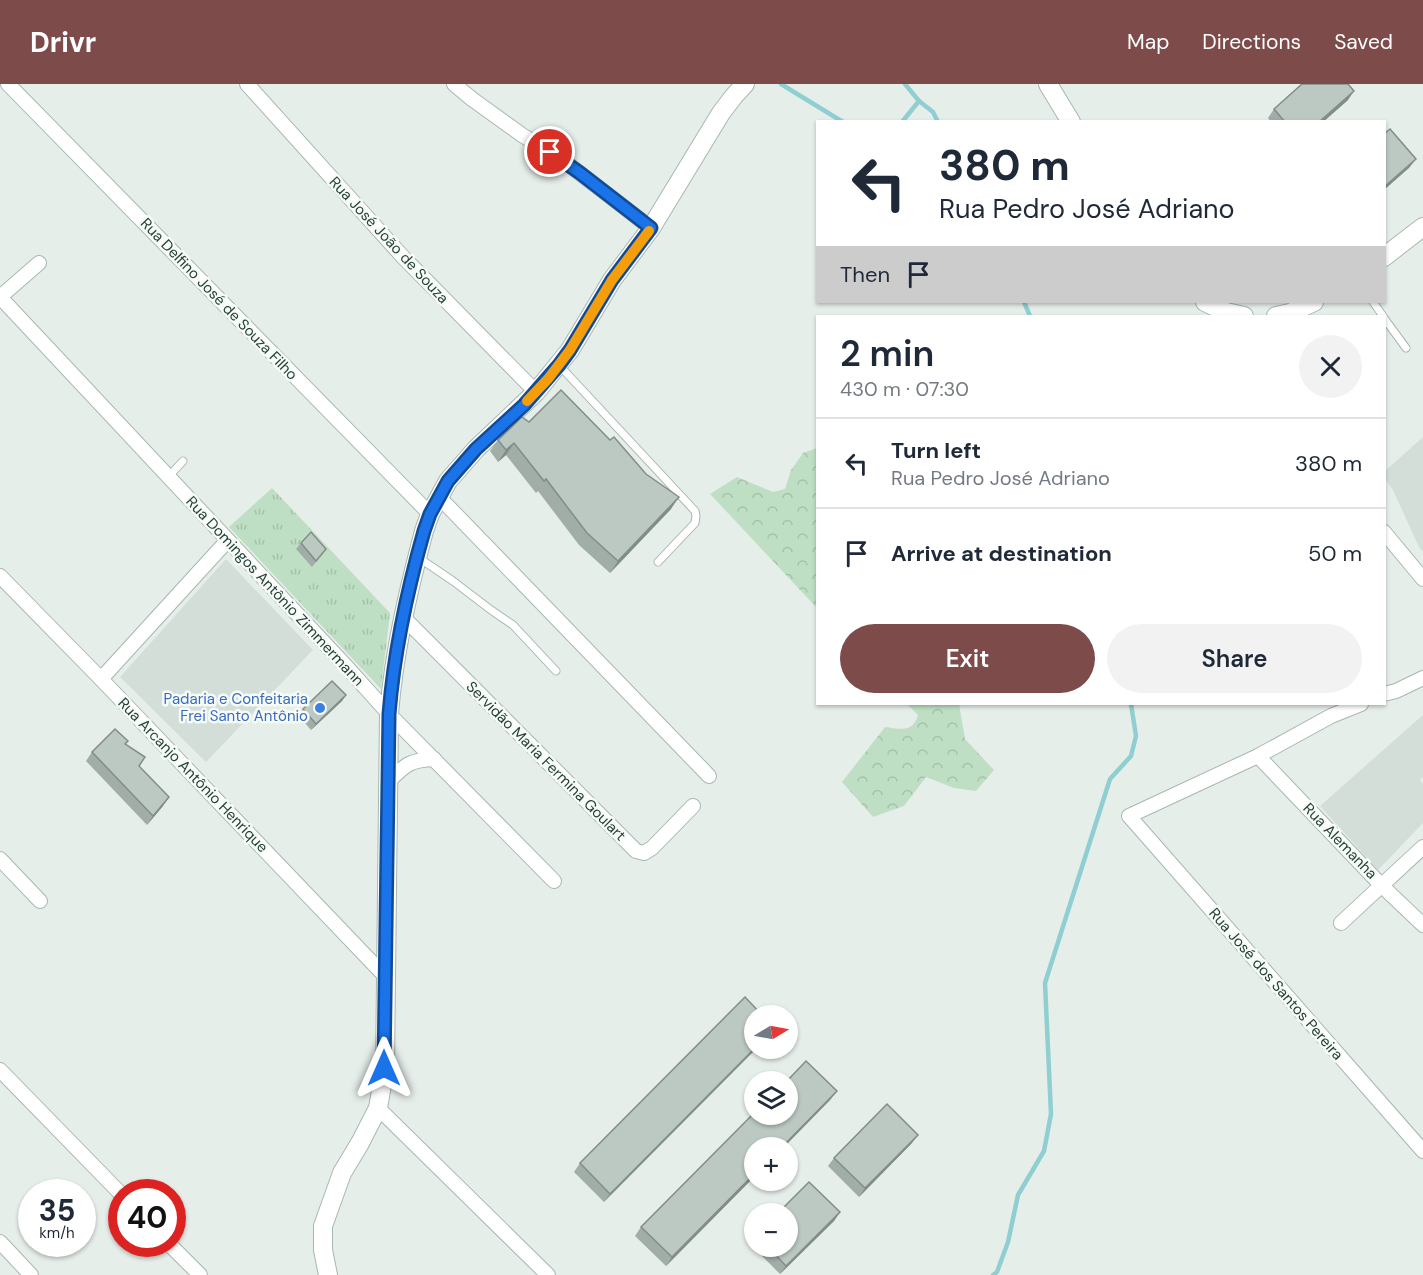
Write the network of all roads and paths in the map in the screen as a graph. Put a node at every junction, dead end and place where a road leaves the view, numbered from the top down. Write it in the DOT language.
graph roads {
  1 [pos="8,84"];
  2 [pos="247,84"];
  3 [pos="454,84"];
  4 [pos="745,84"];
  5 [pos="1048,84"];
  6 [pos="1070,120"];
  7 [pos="1423,227"];
  8 [pos="651,228"];
  9 [pos="1386,255"];
  10 [pos="39,263"];
  11 [pos="0,297"];
  12 [pos="1207,303"];
  13 [pos="1312,303"];
  14 [pos="1226,314"];
  15 [pos="1280,315"];
  16 [pos="1386,320"];
  17 [pos="1406,348"];
  18 [pos="559,365"];
  19 [pos="536,392"];
  20 [pos="183,460"];
  21 [pos="168,477"];
  22 [pos="434,506"];
  23 [pos="1386,534"];
  24 [pos="227,541"];
  25 [pos="417,557"];
  26 [pos="658,562"];
  27 [pos="0,576"];
  28 [pos="1423,579"];
  29 [pos="403,616"];
  30 [pos="556,671"];
  31 [pos="1423,678"];
  32 [pos="101,679"];
  33 [pos="1386,694"];
  34 [pos="1358,705"];
  35 [pos="389,714"];
  36 [pos="1258,756"];
  37 [pos="434,759"];
  38 [pos="709,776"];
  39 [pos="388,782"];
  40 [pos="693,806"];
  41 [pos="1423,847"];
  42 [pos="0,859"];
  43 [pos="554,881"];
  44 [pos="1381,885"];
  45 [pos="40,901"];
  46 [pos="1341,923"];
  47 [pos="1423,925"];
  48 [pos="385,976"];
  49 [pos="0,1070"];
  50 [pos="378,1108"];
  51 [pos="1423,1151"];
  52 [pos="108,1181"];
  53 [pos="0,1242"];
  54 [pos="182,1257"];
  55 [pos="31,1275"];
  56 [pos="200,1275"];
  57 [pos="328,1275"];
  58 [pos="548,1275"];
  1 -- 22 [label="street, Rua Delfino José de Souza Filho"];
  2 -- 19 [label="street, Rua José João de Souza"];
  3 -- 8 [label="street"];
  4 -- 8 [label="street"];
  5 -- 6 [label="street"];
  7 -- 9 [label="street"];
  8 -- 18 [label="street"];
  10 -- 11 [label="street"];
  11 -- 21 [label="street, Rua Domingos Antônio Zimmermann"];
  12 -- 14 [label="street"];
  13 -- 15 [label="street"];
  16 -- 17 [label="lane"];
  18 -- 19 [label="street"];
  18 -- 26 [label="lane"];
  19 -- 22 [label="street"];
  20 -- 21 [label="lane"];
  21 -- 24 [label="street, Rua Domingos Antônio Zimmermann"];
  22 -- 25 [label="street"];
  22 -- 38 [label="street, Rua Delfino José de Souza Filho"];
  23 -- 28 [label="street"];
  24 -- 32 [label="street"];
  24 -- 35 [label="street, Rua Domingos Antônio Zimmermann"];
  25 -- 29 [label="street"];
  25 -- 30 [label="lane"];
  27 -- 32 [label="street, Rua Arcanjo Antônio Henrique"];
  29 -- 35 [label="street"];
  29 -- 40 [label="street, Servidão Maria Fermina Goulart"];
  31 -- 33 [label="street"];
  32 -- 48 [label="street, Rua Arcanjo Antônio Henrique"];
  34 -- 36 [label="street"];
  35 -- 37 [label="street, Rua Domingos Antônio Zimmermann"];
  35 -- 39 [label="street"];
  36 -- 44 [label="street, Rua Alemanha"];
  36 -- 51 [label="street, Rua José dos Santos Pereira"];
  37 -- 39 [label="street"];
  37 -- 43 [label="street, Rua Domingos Antônio Zimmermann"];
  39 -- 48 [label="street"];
  41 -- 44 [label="street"];
  42 -- 45 [label="street"];
  44 -- 46 [label="street"];
  44 -- 47 [label="street, Rua Alemanha"];
  48 -- 50 [label="street"];
  49 -- 52 [label="street"];
  50 -- 57 [label="street"];
  50 -- 58 [label="street"];
  53 -- 55 [label="street"];
  54 -- 56 [label="street"];
}
